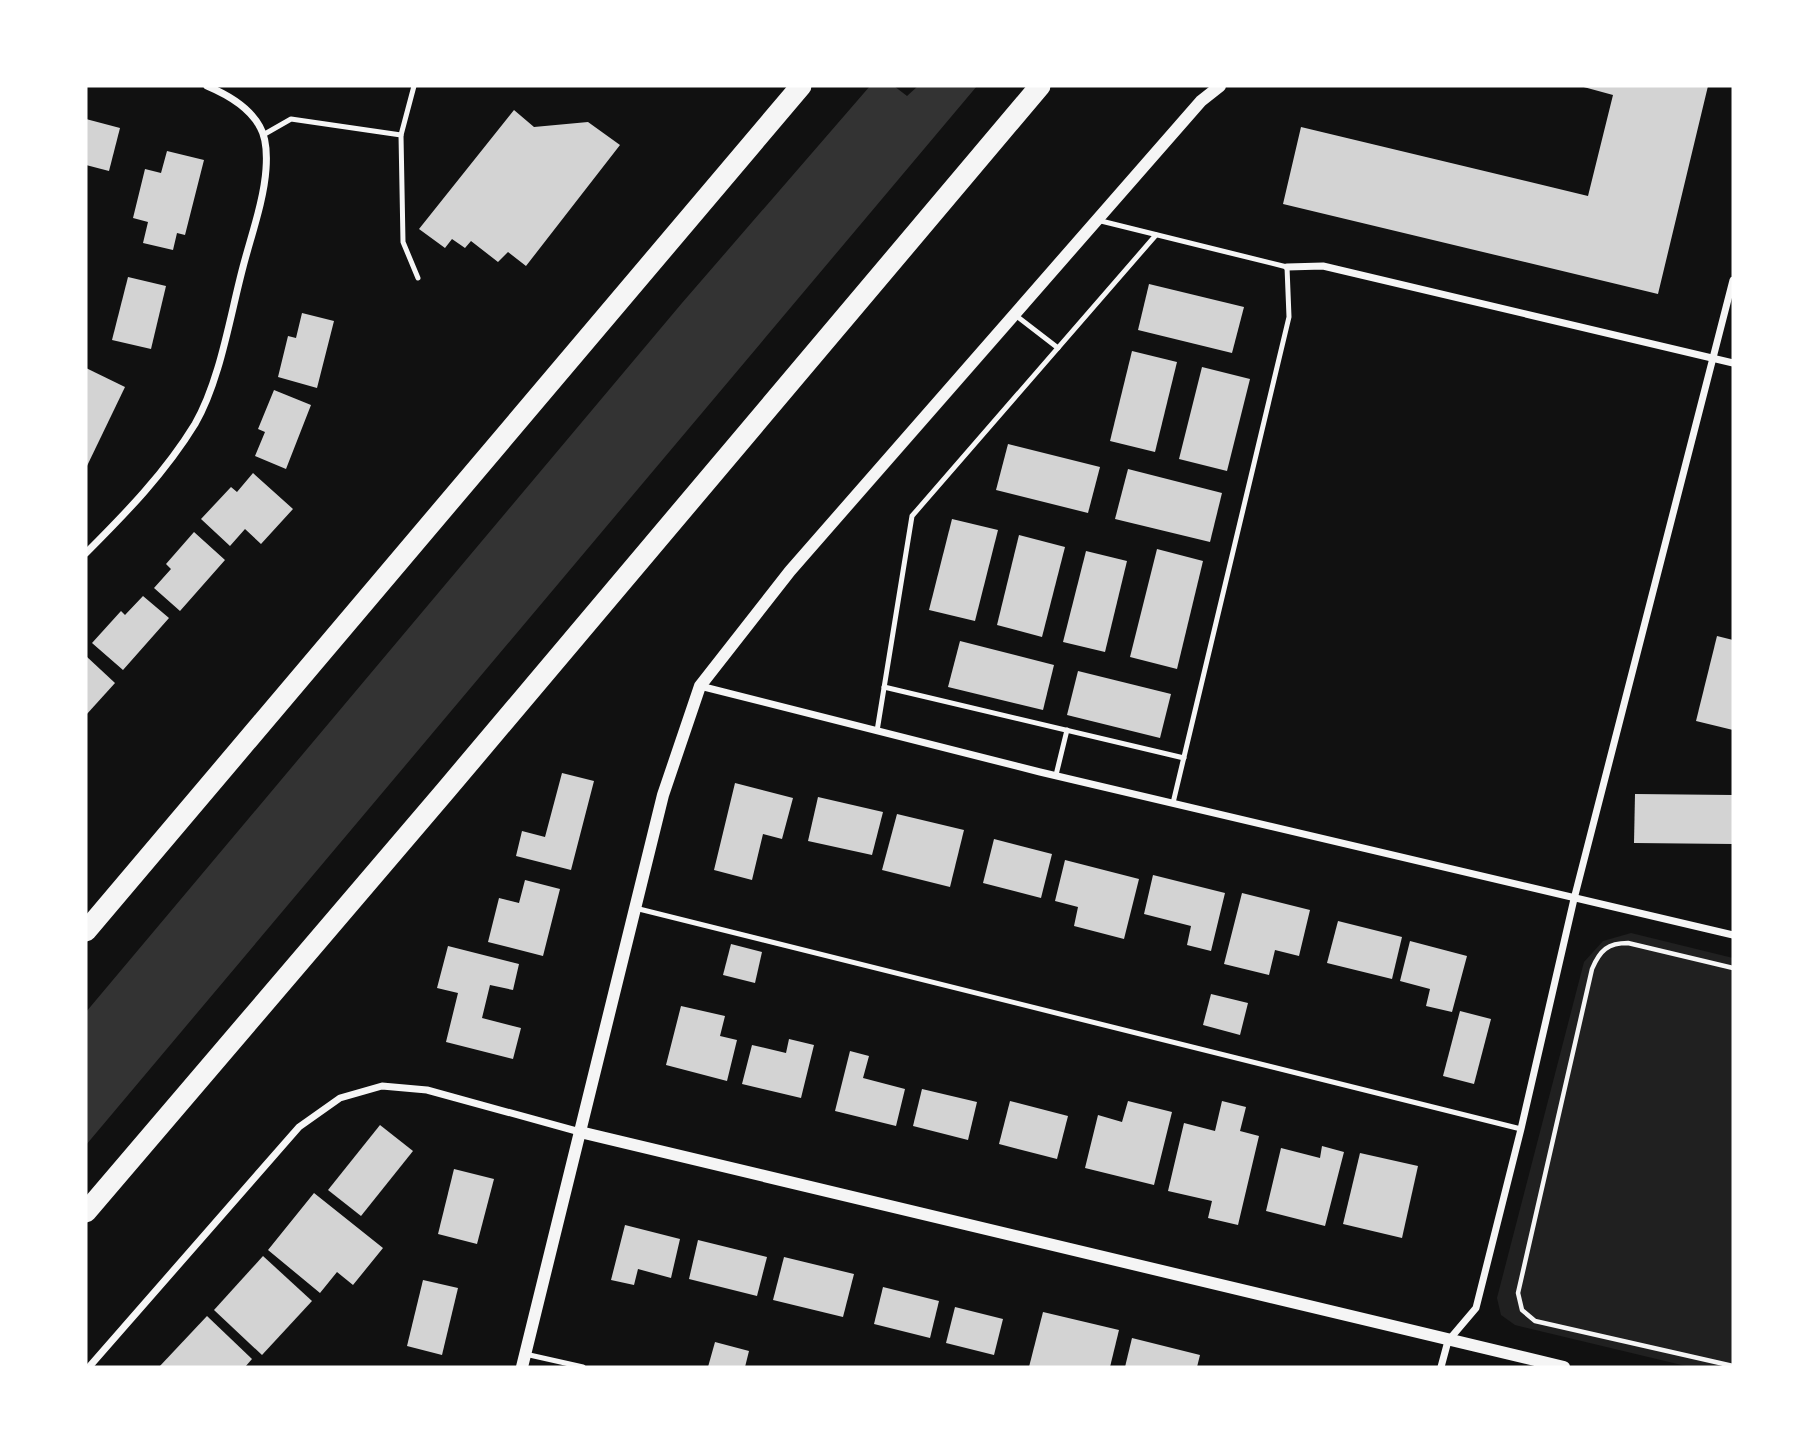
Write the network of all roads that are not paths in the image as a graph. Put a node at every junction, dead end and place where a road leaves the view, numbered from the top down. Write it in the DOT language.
graph roads {
  1 [pos="206,86"];
  2 [pos="414,86"];
  3 [pos="802,86"];
  4 [pos="1040,86"];
  5 [pos="1220,86"];
  6 [pos="263,135"];
  7 [pos="401,135"];
  8 [pos="1097,220"];
  9 [pos="1156,235"];
  10 [pos="1287,267"];
  11 [pos="418,278"];
  12 [pos="1733,280"];
  13 [pos="1014,314"];
  14 [pos="1058,348"];
  15 [pos="1714,359"];
  16 [pos="1733,363"];
  17 [pos="86,553"];
  18 [pos="700,686"];
  19 [pos="884,687"];
  20 [pos="1067,730"];
  21 [pos="877,731"];
  22 [pos="1184,758"];
  23 [pos="1056,775"];
  24 [pos="1173,803"];
  25 [pos="1574,899"];
  26 [pos="635,908"];
  27 [pos="86,931"];
  28 [pos="1733,935"];
  29 [pos="1521,1129"];
  30 [pos="580,1132"];
  31 [pos="86,1212"];
  32 [pos="1448,1341"];
  33 [pos="525,1354"];
  34 [pos="89,1367"];
  35 [pos="522,1367"];
  36 [pos="583,1367"];
  37 [pos="1441,1367"];
  38 [pos="1564,1367"];
  1 -- 6 [label="street"];
  2 -- 7 [label="lane"];
  3 -- 27 [label="highway"];
  4 -- 31 [label="highway"];
  5 -- 8 [label="street"];
  6 -- 7 [label="lane"];
  6 -- 17 [label="street"];
  7 -- 11 [label="lane"];
  8 -- 9 [label="lane"];
  8 -- 13 [label="street"];
  9 -- 10 [label="lane"];
  9 -- 14 [label="lane"];
  10 -- 15 [label="street"];
  10 -- 22 [label="lane"];
  12 -- 15 [label="street"];
  13 -- 14 [label="lane"];
  13 -- 18 [label="street"];
  14 -- 19 [label="lane"];
  15 -- 16 [label="street"];
  15 -- 25 [label="street"];
  18 -- 21 [label="street"];
  18 -- 26 [label="street"];
  19 -- 20 [label="lane"];
  19 -- 21 [label="lane"];
  20 -- 22 [label="lane"];
  20 -- 23 [label="lane"];
  21 -- 23 [label="street"];
  22 -- 24 [label="lane"];
  23 -- 24 [label="street"];
  24 -- 25 [label="street"];
  25 -- 28 [label="street"];
  25 -- 29 [label="street"];
  26 -- 29 [label="lane"];
  26 -- 30 [label="street"];
  29 -- 32 [label="street"];
  30 -- 32 [label="street"];
  30 -- 33 [label="street"];
  30 -- 34 [label="street"];
  32 -- 37 [label="street"];
  32 -- 38 [label="street"];
  33 -- 35 [label="street"];
  33 -- 36 [label="lane"];
}
